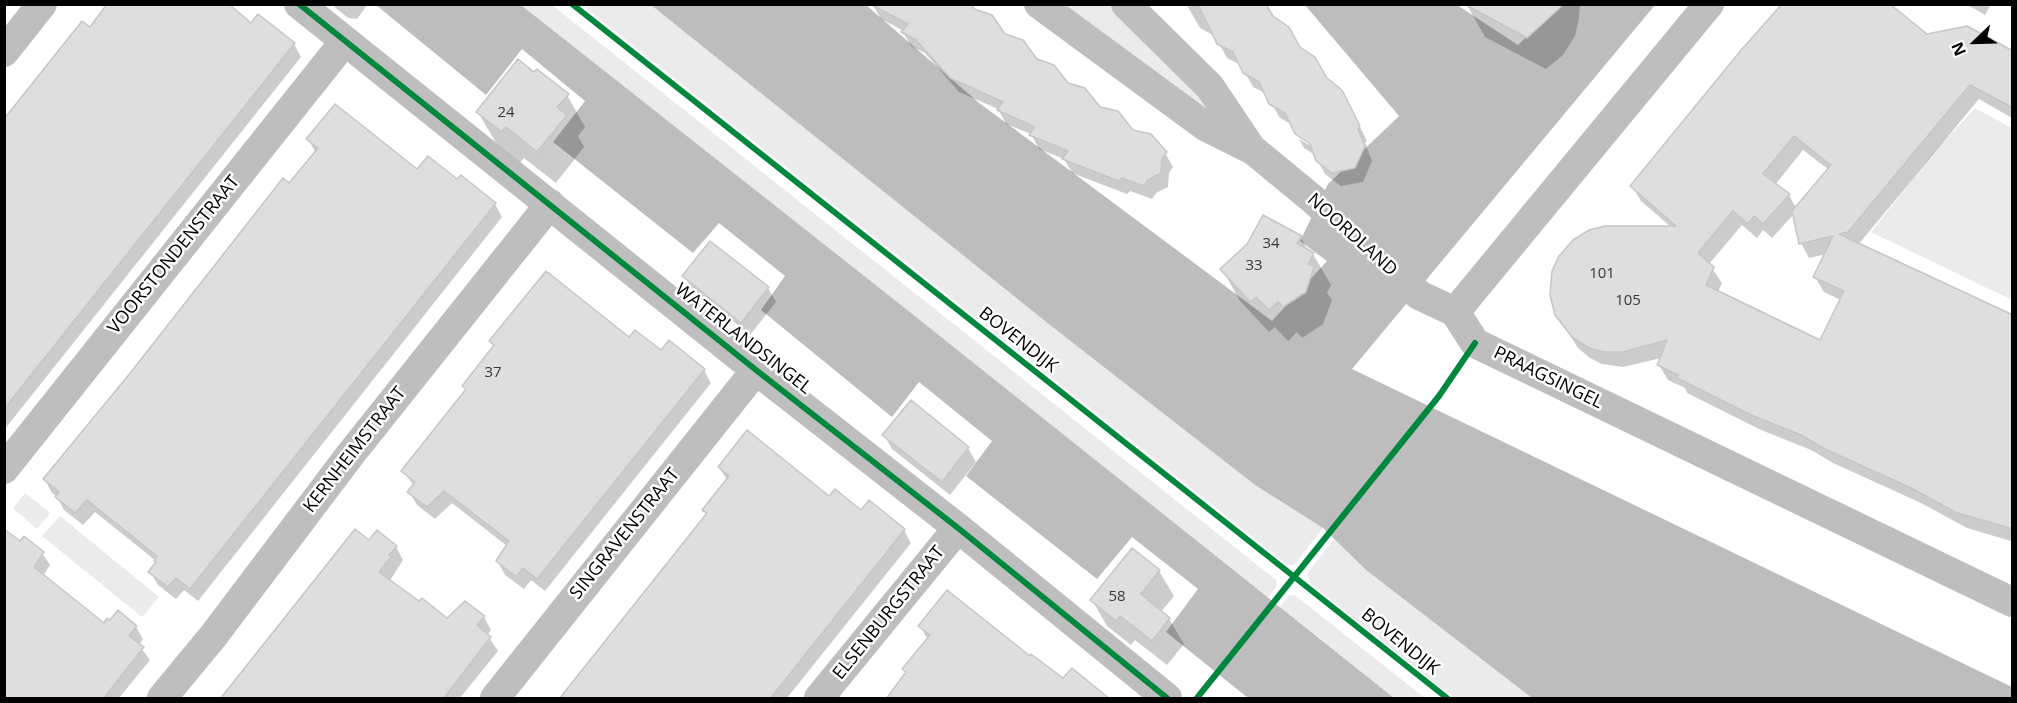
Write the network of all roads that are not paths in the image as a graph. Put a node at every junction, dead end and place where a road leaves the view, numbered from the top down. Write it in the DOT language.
graph roads {
  1 [pos="42,4"];
  2 [pos="299,4"];
  3 [pos="1039,4"];
  4 [pos="1126,4"];
  5 [pos="1708,4"];
  6 [pos="345,41"];
  7 [pos="4,52"];
  8 [pos="1253,150"];
  9 [pos="550,204"];
  10 [pos="1455,312"];
  11 [pos="756,370"];
  12 [pos="4,469"];
  13 [pos="958,528"];
  14 [pos="2013,602"];
  15 [pos="1163,698"];
  16 [pos="162,699"];
  17 [pos="495,699"];
  18 [pos="819,699"];
  1 -- 7 [label="street"];
  2 -- 6 [label="street, WATERLANDSINGEL"];
  3 -- 8 [label="street, NOORDLAND"];
  4 -- 8 [label="street, NOORDLAND"];
  5 -- 10 [label="street"];
  6 -- 9 [label="street, WATERLANDSINGEL"];
  6 -- 12 [label="street, VOORSTONDENSTRAAT"];
  8 -- 10 [label="street, NOORDLAND"];
  9 -- 11 [label="street, WATERLANDSINGEL"];
  9 -- 16 [label="street, KERNHEIMSTRAAT"];
  10 -- 14 [label="street, PRAAGSINGEL"];
  11 -- 13 [label="street, WATERLANDSINGEL"];
  11 -- 17 [label="street, SINGRAVENSTRAAT"];
  13 -- 15 [label="street, WATERLANDSINGEL"];
  13 -- 18 [label="street, ELSENBURGSTRAAT"];
}
